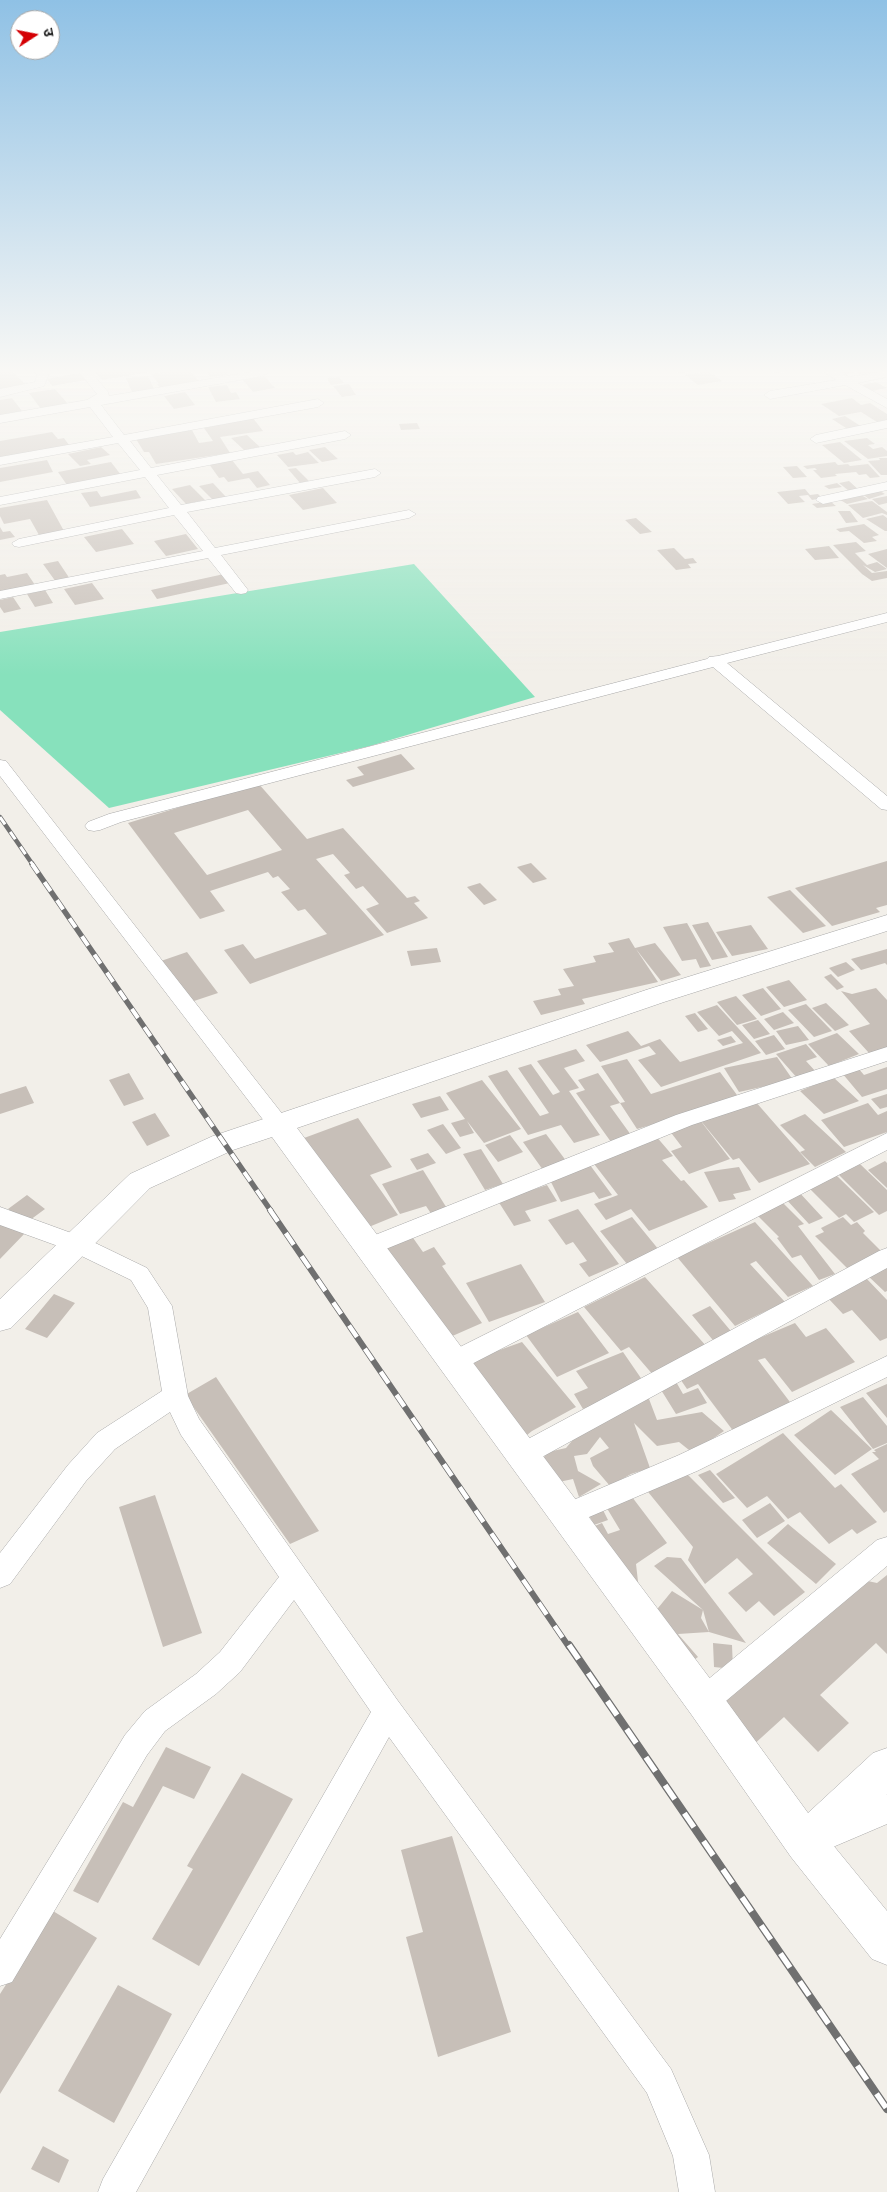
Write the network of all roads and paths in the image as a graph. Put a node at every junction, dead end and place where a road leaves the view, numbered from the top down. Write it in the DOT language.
graph roads {
  1 [pos="147,470"];
  2 [pos="163,470"];
  3 [pos="149,473"];
  4 [pos="375,473"];
  5 [pos="887,486"];
  6 [pos="823,500"];
  7 [pos="0,501"];
  8 [pos="178,510"];
  9 [pos="409,514"];
  10 [pos="19,543"];
  11 [pos="211,552"];
  12 [pos="240,590"];
  13 [pos="0,595"];
  14 [pos="887,617"];
  15 [pos="714,660"];
  16 [pos="0,765"];
  17 [pos="887,805"];
  18 [pos="94,826"];
  19 [pos="887,923"];
  20 [pos="887,1054"];
  21 [pos="279,1125"];
  22 [pos="887,1141"];
  23 [pos="0,1216"];
  24 [pos="77,1244"];
  25 [pos="368,1246"];
  26 [pos="887,1257"];
  27 [pos="0,1319"];
  28 [pos="453,1362"];
  29 [pos="887,1366"];
  30 [pos="175,1396"];
  31 [pos="522,1455"];
  32 [pos="566,1515"];
  33 [pos="887,1549"];
  34 [pos="0,1575"];
  35 [pos="295,1577"];
  36 [pos="704,1701"];
  37 [pos="388,1711"];
  38 [pos="887,1766"];
  39 [pos="887,1809"];
  40 [pos="805,1843"];
  41 [pos="887,1944"];
  42 [pos="0,1970"];
  43 [pos="116,2192"];
  44 [pos="697,2192"];
  1 -- 3 [label="street"];
  2 -- 3 [label="street"];
  3 -- 7 [label="street"];
  3 -- 8 [label="street"];
  4 -- 8 [label="street"];
  5 -- 6 [label="street"];
  8 -- 10 [label="street"];
  8 -- 11 [label="street"];
  9 -- 11 [label="street"];
  11 -- 12 [label="street"];
  11 -- 13 [label="street"];
  14 -- 15 [label="street"];
  15 -- 17 [label="street"];
  15 -- 18 [label="street"];
  16 -- 21 [label="street"];
  19 -- 21 [label="street"];
  20 -- 25 [label="street"];
  21 -- 24 [label="street"];
  21 -- 25 [label="street"];
  22 -- 28 [label="street"];
  23 -- 24 [label="street"];
  24 -- 27 [label="street"];
  24 -- 30 [label="street"];
  25 -- 28 [label="street"];
  26 -- 31 [label="street"];
  28 -- 31 [label="street"];
  29 -- 32 [label="street"];
  30 -- 34 [label="street"];
  30 -- 35 [label="street"];
  31 -- 32 [label="street"];
  32 -- 36 [label="street"];
  33 -- 36 [label="street"];
  35 -- 37 [label="street"];
  35 -- 42 [label="street"];
  36 -- 40 [label="street"];
  37 -- 43 [label="street"];
  37 -- 44 [label="street"];
  38 -- 40 [label="street"];
  39 -- 40 [label="street"];
  40 -- 41 [label="street"];
}
